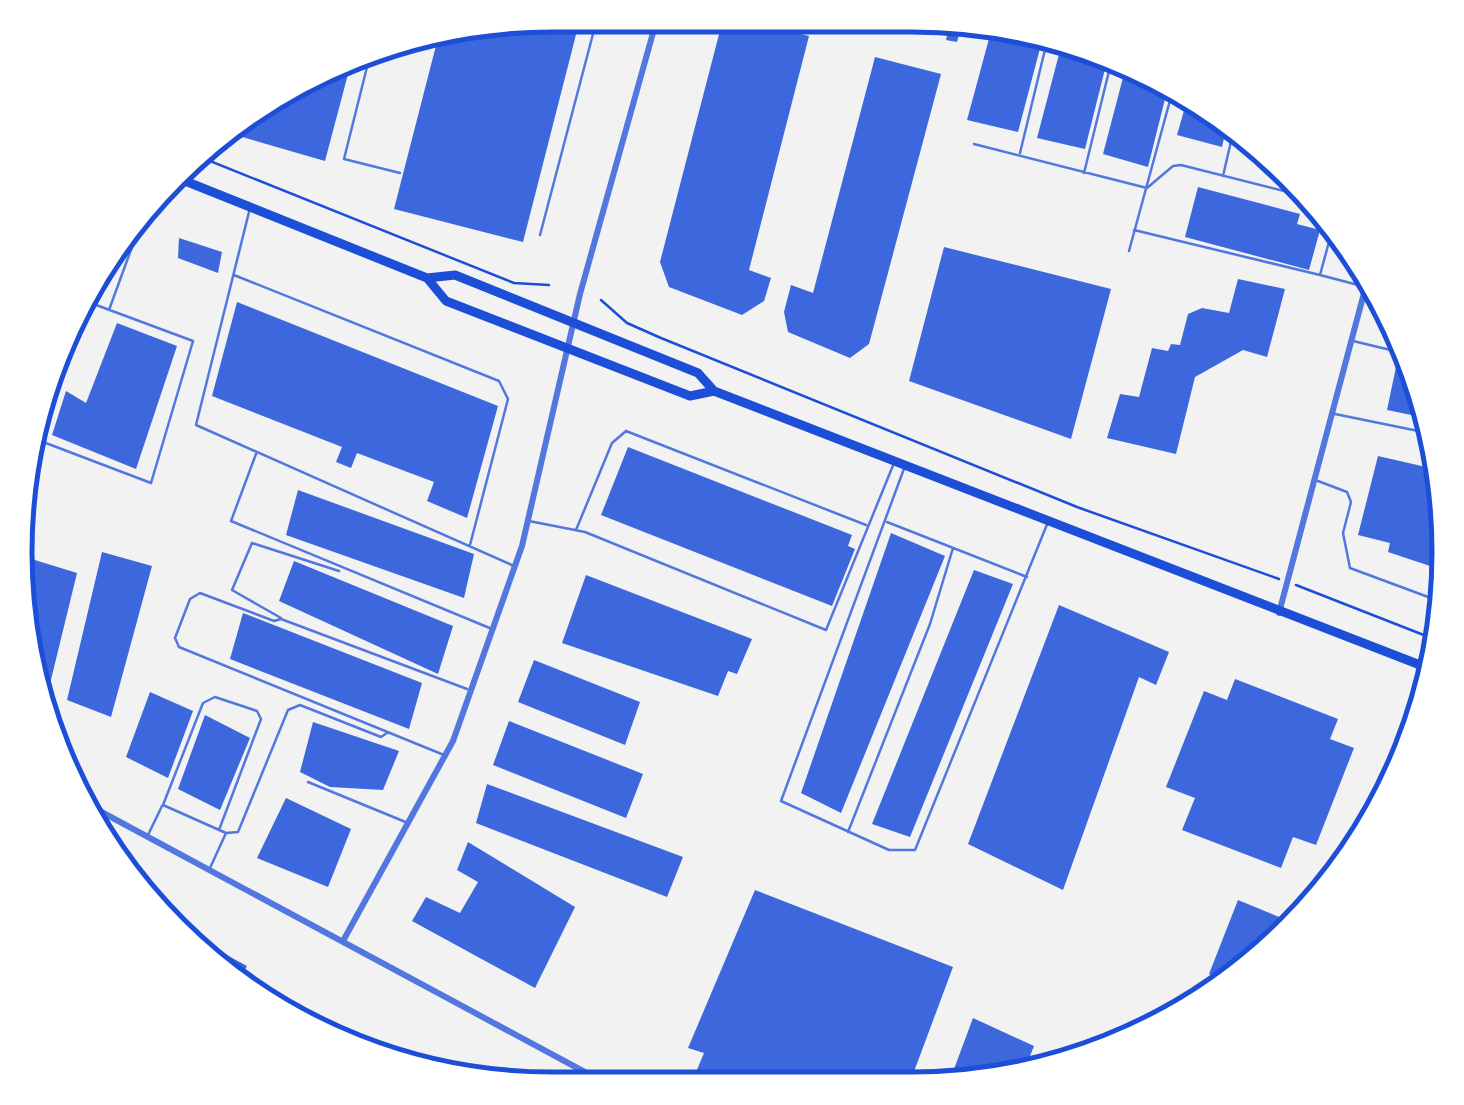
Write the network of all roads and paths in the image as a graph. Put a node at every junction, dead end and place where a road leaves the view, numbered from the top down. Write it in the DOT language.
graph roads {
  1 [pos="594,32"];
  2 [pos="653,32"];
  3 [pos="1045,50"];
  4 [pos="368,67"];
  5 [pos="1110,72"];
  6 [pos="1170,101"];
  7 [pos="1231,143"];
  8 [pos="974,144"];
  9 [pos="1019,156"];
  10 [pos="211,161"];
  11 [pos="400,173"];
  12 [pos="1084,174"];
  13 [pos="1223,176"];
  14 [pos="188,182"];
  15 [pos="1147,188"];
  16 [pos="1284,191"];
  17 [pos="250,207"];
  18 [pos="1134,230"];
  19 [pos="540,236"];
  20 [pos="1329,243"];
  21 [pos="132,247"];
  22 [pos="1129,251"];
  23 [pos="234,275"];
  24 [pos="1320,276"];
  25 [pos="426,278"];
  26 [pos="1354,280"];
  27 [pos="549,285"];
  28 [pos="1364,297"];
  29 [pos="601,300"];
  30 [pos="95,305"];
  31 [pos="109,310"];
  32 [pos="575,323"];
  33 [pos="1352,341"];
  34 [pos="569,349"];
  35 [pos="1390,350"];
  36 [pos="714,392"];
  37 [pos="1334,414"];
  38 [pos="1417,431"];
  39 [pos="44,442"];
  40 [pos="256,452"];
  41 [pos="900,463"];
  42 [pos="1317,480"];
  43 [pos="528,520"];
  44 [pos="1048,520"];
  45 [pos="885,522"];
  46 [pos="868,525"];
  47 [pos="576,530"];
  48 [pos="470,546"];
  49 [pos="952,548"];
  50 [pos="515,566"];
  51 [pos="340,570"];
  52 [pos="1261,573"];
  53 [pos="1027,577"];
  54 [pos="1306,589"];
  55 [pos="1429,598"];
  56 [pos="1279,614"];
  57 [pos="281,619"];
  58 [pos="492,629"];
  59 [pos="1425,636"];
  60 [pos="1419,665"];
  61 [pos="471,690"];
  62 [pos="388,733"];
  63 [pos="445,756"];
  64 [pos="308,782"];
  65 [pos="162,805"];
  66 [pos="102,812"];
  67 [pos="409,824"];
  68 [pos="220,830"];
  69 [pos="226,832"];
  70 [pos="848,832"];
  71 [pos="148,836"];
  72 [pos="210,869"];
  73 [pos="343,940"];
  74 [pos="585,1072"];
  1 -- 19 [label="lane"];
  2 -- 32 [label="street"];
  3 -- 9 [label="lane"];
  4 -- 11 [label="lane"];
  5 -- 12 [label="lane"];
  6 -- 15 [label="lane"];
  7 -- 13 [label="lane"];
  8 -- 9 [label="lane"];
  9 -- 12 [label="lane"];
  10 -- 27 [label="path"];
  12 -- 15 [label="lane"];
  13 -- 15 [label="lane"];
  13 -- 16 [label="lane"];
  14 -- 17 [label="main road"];
  15 -- 18 [label="lane"];
  17 -- 23 [label="lane"];
  17 -- 25 [label="main road"];
  18 -- 22 [label="lane"];
  18 -- 24 [label="lane"];
  20 -- 24 [label="lane"];
  21 -- 31 [label="lane"];
  23 -- 40 [label="lane"];
  23 -- 48 [label="lane"];
  24 -- 26 [label="lane"];
  25 -- 32 [label="main road"];
  25 -- 34 [label="main road"];
  28 -- 33 [label="street"];
  29 -- 52 [label="path"];
  30 -- 31 [label="lane"];
  31 -- 39 [label="lane"];
  32 -- 34 [label="street"];
  32 -- 36 [label="main road"];
  33 -- 35 [label="lane"];
  33 -- 37 [label="street"];
  34 -- 36 [label="main road"];
  34 -- 43 [label="street"];
  36 -- 41 [label="main road"];
  37 -- 38 [label="lane"];
  37 -- 42 [label="street"];
  40 -- 48 [label="lane"];
  40 -- 51 [label="lane"];
  41 -- 44 [label="main road"];
  41 -- 45 [label="lane"];
  41 -- 46 [label="lane"];
  42 -- 55 [label="lane"];
  42 -- 56 [label="street"];
  43 -- 47 [label="lane"];
  43 -- 50 [label="street"];
  44 -- 53 [label="lane"];
  44 -- 56 [label="main road"];
  45 -- 49 [label="lane"];
  45 -- 70 [label="lane"];
  46 -- 47 [label="lane"];
  46 -- 47 [label="lane"];
  48 -- 50 [label="lane"];
  49 -- 53 [label="lane"];
  49 -- 70 [label="lane"];
  50 -- 58 [label="street"];
  51 -- 57 [label="lane"];
  51 -- 58 [label="lane"];
  53 -- 70 [label="lane"];
  54 -- 59 [label="path"];
  56 -- 60 [label="main road"];
  57 -- 61 [label="lane"];
  57 -- 62 [label="lane"];
  58 -- 61 [label="street"];
  61 -- 63 [label="street"];
  62 -- 63 [label="lane"];
  62 -- 69 [label="lane"];
  63 -- 67 [label="street"];
  64 -- 67 [label="lane"];
  65 -- 68 [label="lane"];
  65 -- 68 [label="lane"];
  65 -- 71 [label="lane"];
  66 -- 71 [label="street"];
  67 -- 73 [label="street"];
  68 -- 69 [label="lane"];
  69 -- 72 [label="lane"];
  71 -- 72 [label="street"];
  72 -- 73 [label="street"];
  73 -- 74 [label="street"];
}
